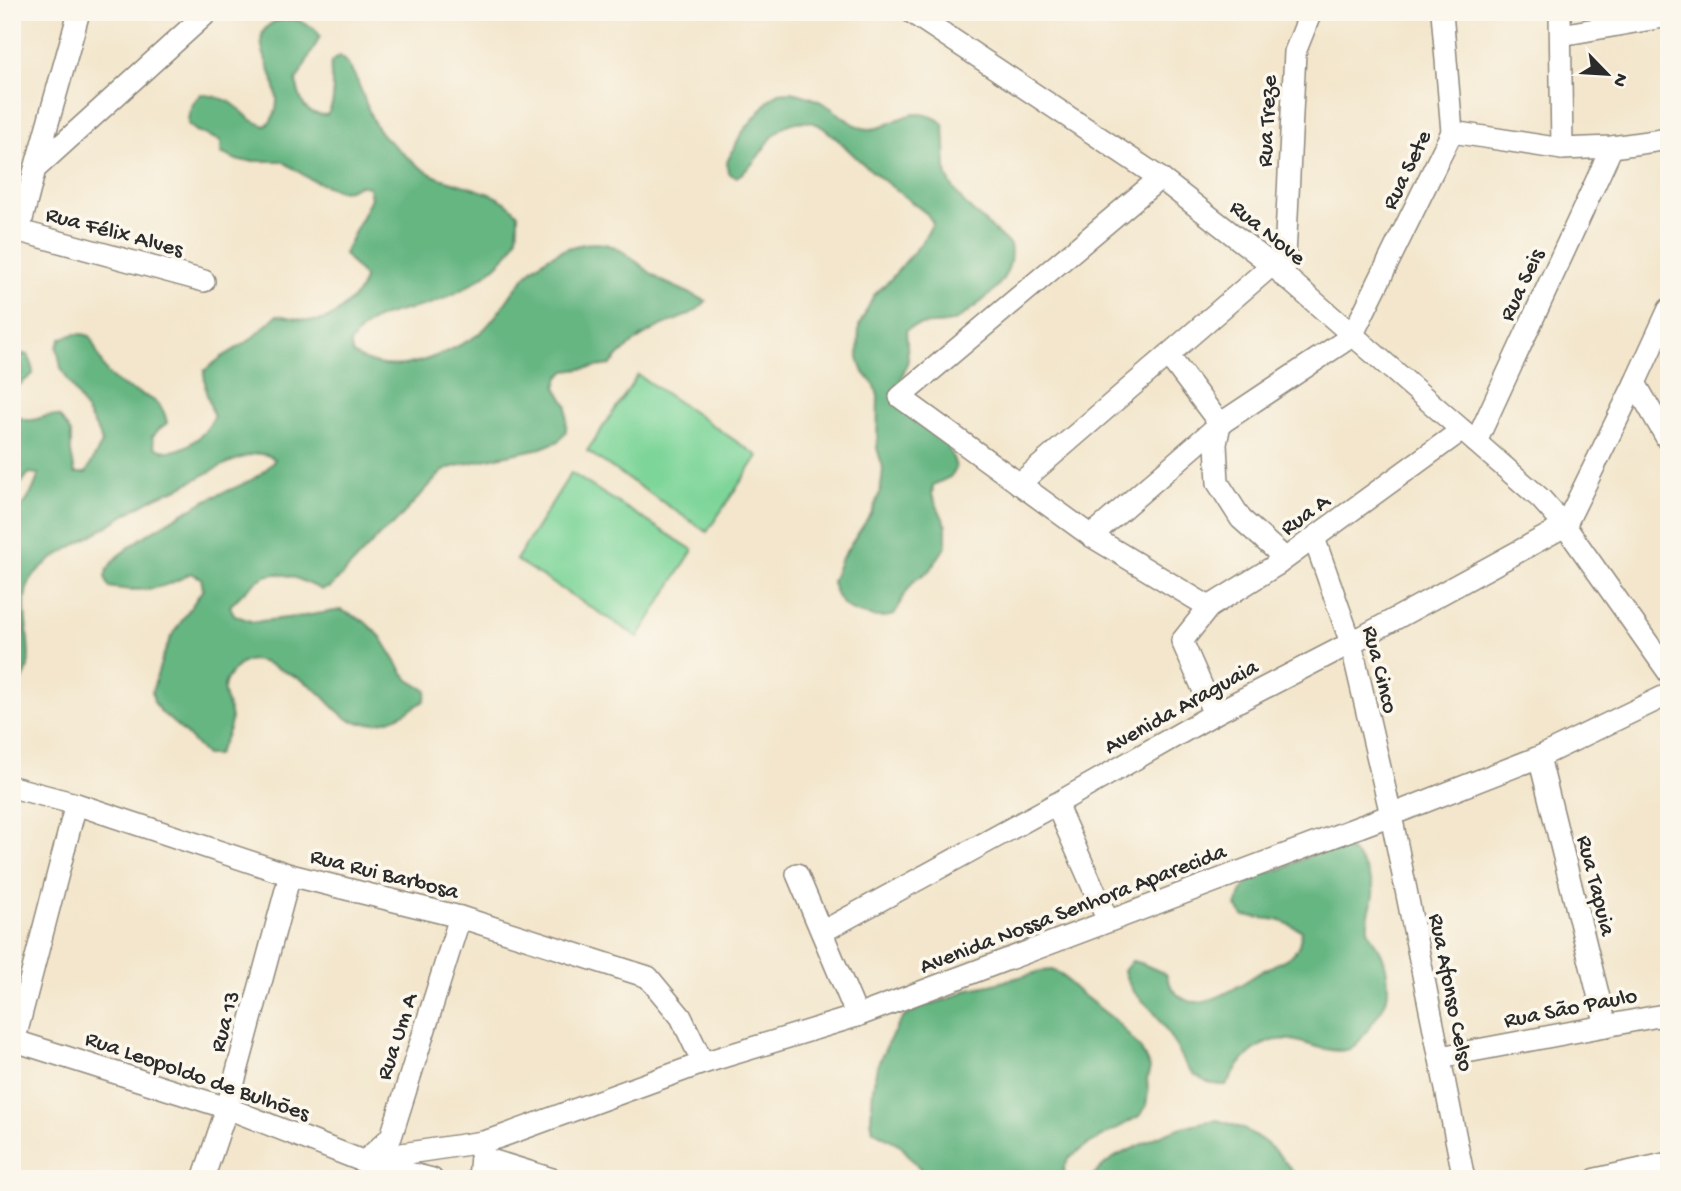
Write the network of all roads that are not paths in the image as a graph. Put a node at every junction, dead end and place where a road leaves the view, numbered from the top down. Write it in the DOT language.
graph roads {
  1 [pos="79,12"];
  2 [pos="208,12"];
  3 [pos="911,12"];
  4 [pos="1311,12"];
  5 [pos="1442,12"];
  6 [pos="1560,12"];
  7 [pos="1669,16"];
  8 [pos="1561,35"];
  9 [pos="1452,132"];
  10 [pos="1669,139"];
  11 [pos="1612,147"];
  12 [pos="1562,149"];
  13 [pos="35,169"];
  14 [pos="1160,178"];
  15 [pos="15,233"];
  16 [pos="1278,271"];
  17 [pos="204,281"];
  18 [pos="1669,309"];
  19 [pos="1352,336"];
  20 [pos="1168,355"];
  21 [pos="1635,383"];
  22 [pos="1220,424"];
  23 [pos="1469,436"];
  24 [pos="1669,442"];
  25 [pos="1019,484"];
  26 [pos="1564,526"];
  27 [pos="1091,536"];
  28 [pos="1314,538"];
  29 [pos="1278,564"];
  30 [pos="1209,607"];
  31 [pos="1351,643"];
  32 [pos="1669,673"];
  33 [pos="1669,694"];
  34 [pos="1214,714"];
  35 [pos="1539,757"];
  36 [pos="12,787"];
  37 [pos="76,804"];
  38 [pos="1056,804"];
  39 [pos="1391,815"];
  40 [pos="797,874"];
  41 [pos="290,875"];
  42 [pos="460,917"];
  43 [pos="1108,921"];
  44 [pos="822,932"];
  45 [pos="1669,1014"];
  46 [pos="857,1016"];
  47 [pos="1606,1026"];
  48 [pos="13,1044"];
  49 [pos="1440,1057"];
  50 [pos="703,1063"];
  51 [pos="227,1108"];
  52 [pos="482,1149"];
  53 [pos="365,1162"];
  54 [pos="1669,1163"];
  55 [pos="1630,1175"];
  56 [pos="203,1179"];
  57 [pos="432,1179"];
  58 [pos="479,1179"];
  59 [pos="552,1179"];
  60 [pos="1464,1179"];
  61 [pos="1596,1179"];
  1 -- 13 [label="street"];
  2 -- 13 [label="street"];
  3 -- 14 [label="street, Rua Nove"];
  4 -- 16 [label="street, Rua Treze"];
  5 -- 9 [label="street, Rua Sete"];
  6 -- 8 [label="street"];
  7 -- 8 [label="street"];
  8 -- 12 [label="street"];
  9 -- 12 [label="street"];
  9 -- 19 [label="street, Rua Sete"];
  10 -- 11 [label="street"];
  11 -- 12 [label="street"];
  11 -- 23 [label="street, Rua Seis"];
  13 -- 15 [label="street"];
  14 -- 16 [label="street, Rua Nove"];
  14 -- 25 [label="street"];
  15 -- 17 [label="street, Rua Félix Alves"];
  16 -- 19 [label="street, Rua Nove"];
  16 -- 20 [label="street"];
  18 -- 21 [label="street"];
  19 -- 22 [label="street"];
  19 -- 23 [label="street, Rua Nove"];
  20 -- 22 [label="street"];
  20 -- 25 [label="street"];
  21 -- 24 [label="street"];
  21 -- 26 [label="street"];
  22 -- 27 [label="street"];
  22 -- 29 [label="street"];
  23 -- 26 [label="street, Rua Nove"];
  23 -- 28 [label="street, Rua A"];
  25 -- 27 [label="street"];
  26 -- 31 [label="street, Avenida Araguaia"];
  26 -- 32 [label="street"];
  27 -- 30 [label="street"];
  28 -- 29 [label="street, Rua A"];
  28 -- 31 [label="street, Rua Cinco"];
  29 -- 30 [label="street, Rua A"];
  30 -- 34 [label="street, Rua A"];
  31 -- 34 [label="street, Avenida Araguaia"];
  31 -- 39 [label="street, Rua Cinco"];
  33 -- 35 [label="street, Avenida Nossa Senhora Aparecida"];
  34 -- 38 [label="street, Avenida Araguaia"];
  35 -- 39 [label="street, Avenida Nossa Senhora Aparecida"];
  35 -- 47 [label="street, Rua Tapuia"];
  36 -- 37 [label="street, Rua Rui Barbosa"];
  37 -- 41 [label="street, Rua Rui Barbosa"];
  37 -- 48 [label="street"];
  38 -- 43 [label="street"];
  38 -- 44 [label="street, Avenida Araguaia"];
  39 -- 43 [label="street, Avenida Nossa Senhora Aparecida"];
  39 -- 49 [label="street, Rua Afonso Celso"];
  40 -- 44 [label="street"];
  41 -- 42 [label="street, Rua Rui Barbosa"];
  41 -- 51 [label="street, Rua 13"];
  42 -- 50 [label="street, Rua Rui Barbosa"];
  42 -- 53 [label="street, Rua Um A"];
  43 -- 46 [label="street, Avenida Nossa Senhora Aparecida"];
  44 -- 46 [label="street"];
  45 -- 47 [label="street, Rua São Paulo"];
  46 -- 50 [label="street, Avenida Nossa Senhora Aparecida"];
  47 -- 49 [label="street, Rua São Paulo"];
  48 -- 51 [label="street, Rua Leopoldo de Bulhões"];
  49 -- 60 [label="street, Rua Afonso Celso"];
  50 -- 52 [label="street, Avenida Nossa Senhora Aparecida"];
  51 -- 53 [label="street, Rua Leopoldo de Bulhões"];
  51 -- 56 [label="street, Rua 13"];
  52 -- 53 [label="street"];
  52 -- 58 [label="street"];
  52 -- 59 [label="street"];
  53 -- 57 [label="street, Rua Leopoldo de Bulhões"];
  54 -- 55 [label="street"];
  55 -- 61 [label="street"];
}
